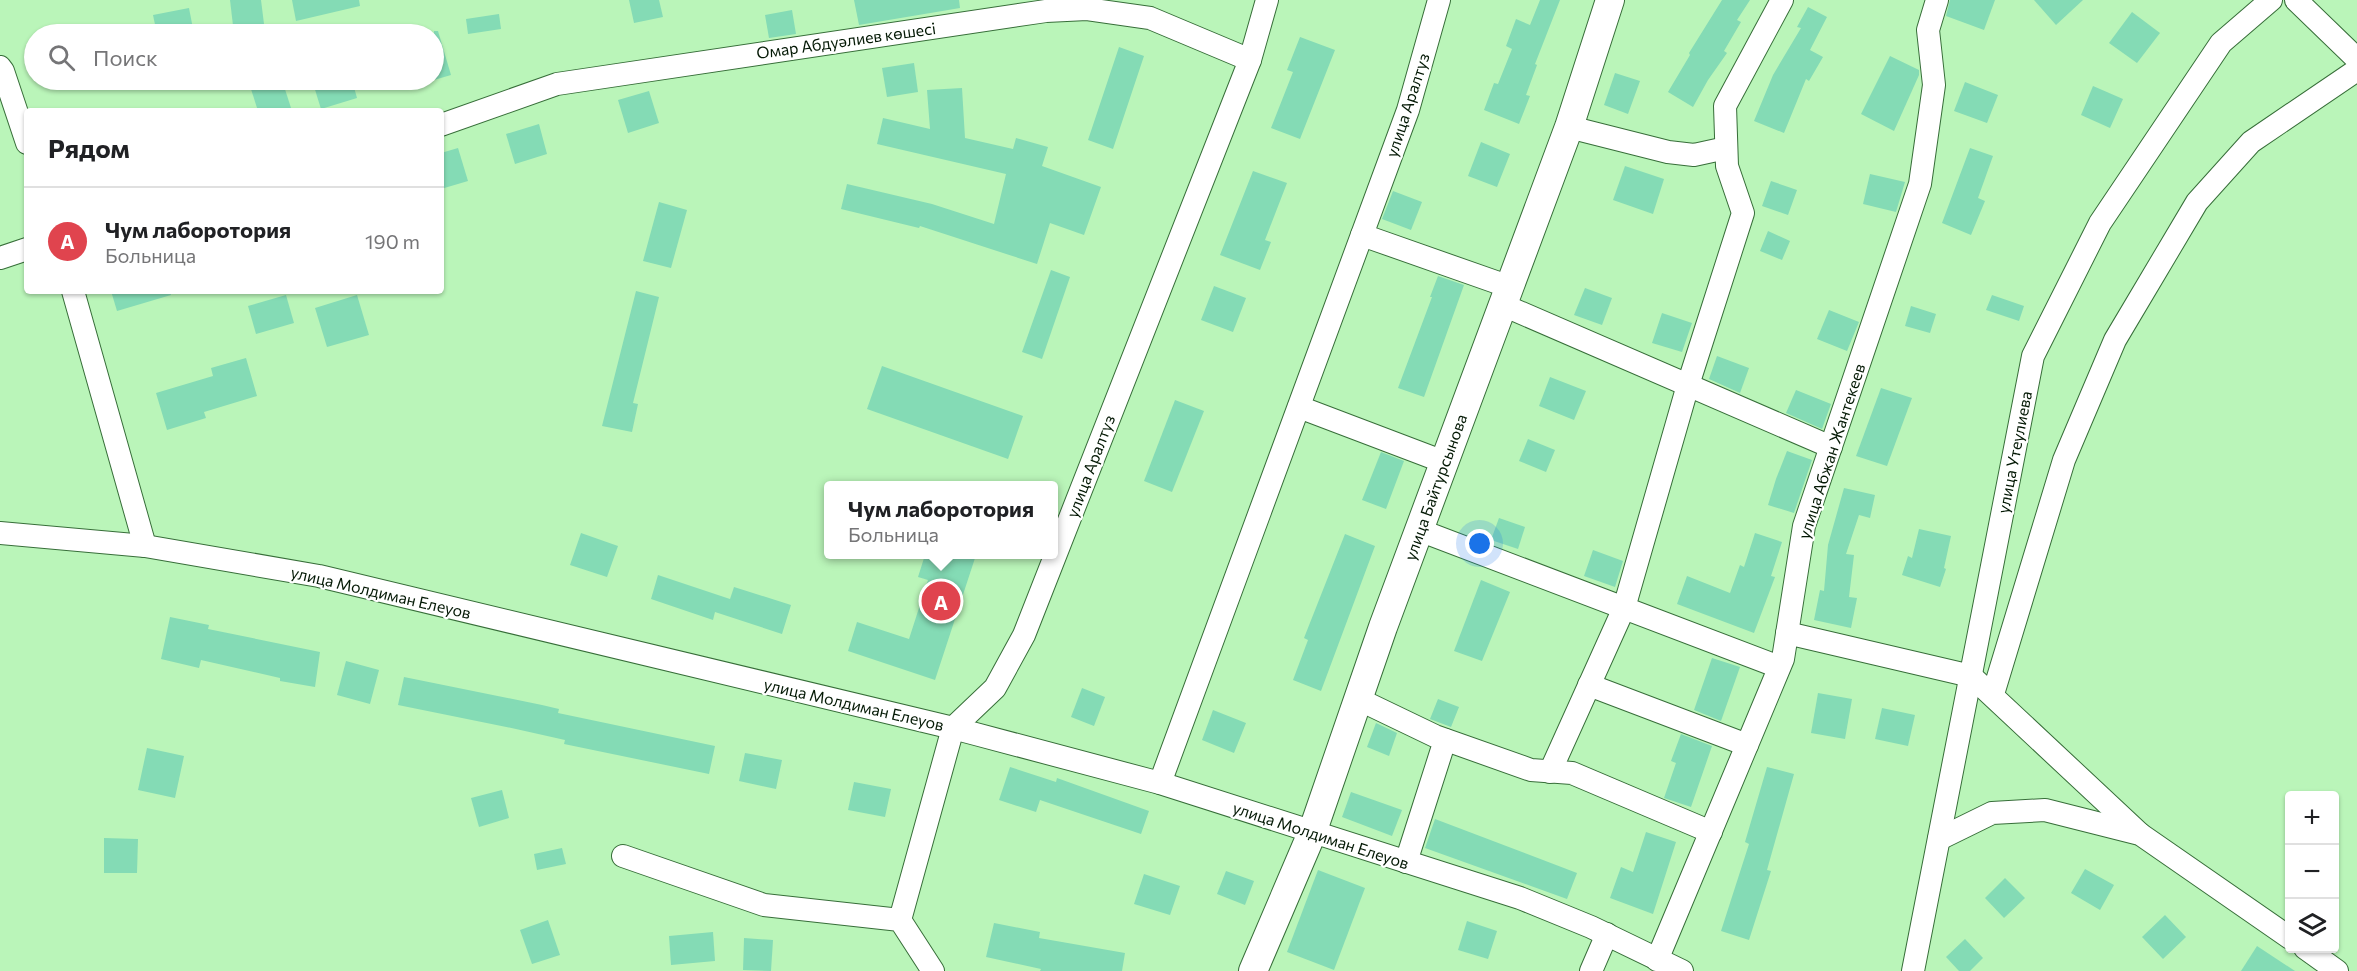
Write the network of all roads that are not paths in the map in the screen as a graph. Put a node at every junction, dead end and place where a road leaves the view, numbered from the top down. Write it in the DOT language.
graph roads {
  1 [pos="1267,0"];
  2 [pos="1439,0"];
  3 [pos="1610,0"];
  4 [pos="1782,0"];
  5 [pos="1937,0"];
  6 [pos="2271,0"];
  7 [pos="2296,0"];
  8 [pos="2357,59"];
  9 [pos="1250,60"];
  10 [pos="0,67"];
  11 [pos="2357,70"];
  12 [pos="444,124"];
  13 [pos="1569,127"];
  14 [pos="24,134"];
  15 [pos="1726,148"];
  16 [pos="1362,235"];
  17 [pos="24,250"];
  18 [pos="0,258"];
  19 [pos="74,294"];
  20 [pos="1506,296"];
  21 [pos="1688,386"];
  22 [pos="1299,407"];
  23 [pos="1831,447"];
  24 [pos="1444,462"];
  25 [pos="1419,530"];
  26 [pos="0,533"];
  27 [pos="145,546"];
  28 [pos="1058,548"];
  29 [pos="1054,559"];
  30 [pos="1624,608"];
  31 [pos="1787,633"];
  32 [pos="1779,667"];
  33 [pos="1971,676"];
  34 [pos="1589,685"];
  35 [pos="1993,694"];
  36 [pos="1358,699"];
  37 [pos="953,728"];
  38 [pos="1445,740"];
  39 [pos="1747,745"];
  40 [pos="1550,772"];
  41 [pos="1160,783"];
  42 [pos="1312,832"];
  43 [pos="1711,832"];
  44 [pos="2140,834"];
  45 [pos="1939,839"];
  46 [pos="623,856"];
  47 [pos="1406,862"];
  48 [pos="900,920"];
  49 [pos="1606,934"];
  50 [pos="2285,935"];
  51 [pos="2312,953"];
  52 [pos="1657,960"];
  53 [pos="933,971"];
  54 [pos="1253,971"];
  55 [pos="1591,971"];
  56 [pos="1682,971"];
  57 [pos="1913,971"];
  58 [pos="2337,971"];
  1 -- 9 [label="street, улица Аралтуз"];
  2 -- 16 [label="street, улица Аралтуз"];
  3 -- 13 [label="street, улица Байтурсынова"];
  4 -- 15 [label="street"];
  5 -- 23 [label="street, улица Абжан Жантекеев"];
  6 -- 33 [label="street, улица Утеулиева"];
  7 -- 8 [label="street"];
  9 -- 12 [label="street, Омар Абдуәлиев көшесі"];
  9 -- 28 [label="street, улица Аралтуз"];
  10 -- 14 [label="street"];
  11 -- 35 [label="street"];
  13 -- 15 [label="street"];
  13 -- 20 [label="street, улица Байтурсынова"];
  15 -- 21 [label="street"];
  16 -- 20 [label="street"];
  16 -- 22 [label="street, улица Аралтуз"];
  17 -- 18 [label="street"];
  19 -- 27 [label="street"];
  20 -- 21 [label="street"];
  20 -- 24 [label="street, улица Байтурсынова"];
  21 -- 23 [label="street"];
  21 -- 30 [label="street"];
  22 -- 24 [label="street"];
  22 -- 41 [label="street, улица Аралтуз"];
  23 -- 31 [label="street, улица Абжан Жантекеев"];
  24 -- 25 [label="street, улица Байтурсынова"];
  25 -- 30 [label="street"];
  25 -- 36 [label="street, улица Байтурсынова"];
  26 -- 27 [label="street, улица Молдиман Елеуов"];
  27 -- 37 [label="street, улица Молдиман Елеуов"];
  29 -- 37 [label="street, улица Аралтуз"];
  30 -- 32 [label="street"];
  30 -- 34 [label="street"];
  31 -- 32 [label="street, улица Абжан Жантекеев"];
  31 -- 33 [label="street"];
  32 -- 39 [label="street, улица Абжан Жантекеев"];
  33 -- 35 [label="street"];
  33 -- 45 [label="street, улица Утеулиева"];
  34 -- 39 [label="street"];
  34 -- 40 [label="street"];
  35 -- 44 [label="street"];
  36 -- 38 [label="street"];
  36 -- 42 [label="street, улица Байтурсынова"];
  37 -- 41 [label="street, улица Молдиман Елеуов"];
  37 -- 48 [label="street"];
  38 -- 40 [label="street"];
  38 -- 47 [label="street"];
  39 -- 43 [label="street, улица Абжан Жантекеев"];
  40 -- 43 [label="street"];
  41 -- 42 [label="street, улица Молдиман Елеуов"];
  42 -- 47 [label="street, улица Молдиман Елеуов"];
  42 -- 54 [label="street, улица Байтурсынова"];
  43 -- 52 [label="street, улица Абжан Жантекеев"];
  44 -- 45 [label="street"];
  44 -- 50 [label="street"];
  45 -- 57 [label="street, улица Утеулиева"];
  46 -- 48 [label="street"];
  47 -- 49 [label="street, улица Молдиман Елеуов"];
  48 -- 53 [label="street"];
  49 -- 52 [label="street, улица Молдиман Елеуов"];
  49 -- 55 [label="street"];
  51 -- 58 [label="street"];
  52 -- 56 [label="street, улица Молдиман Елеуов"];
}
